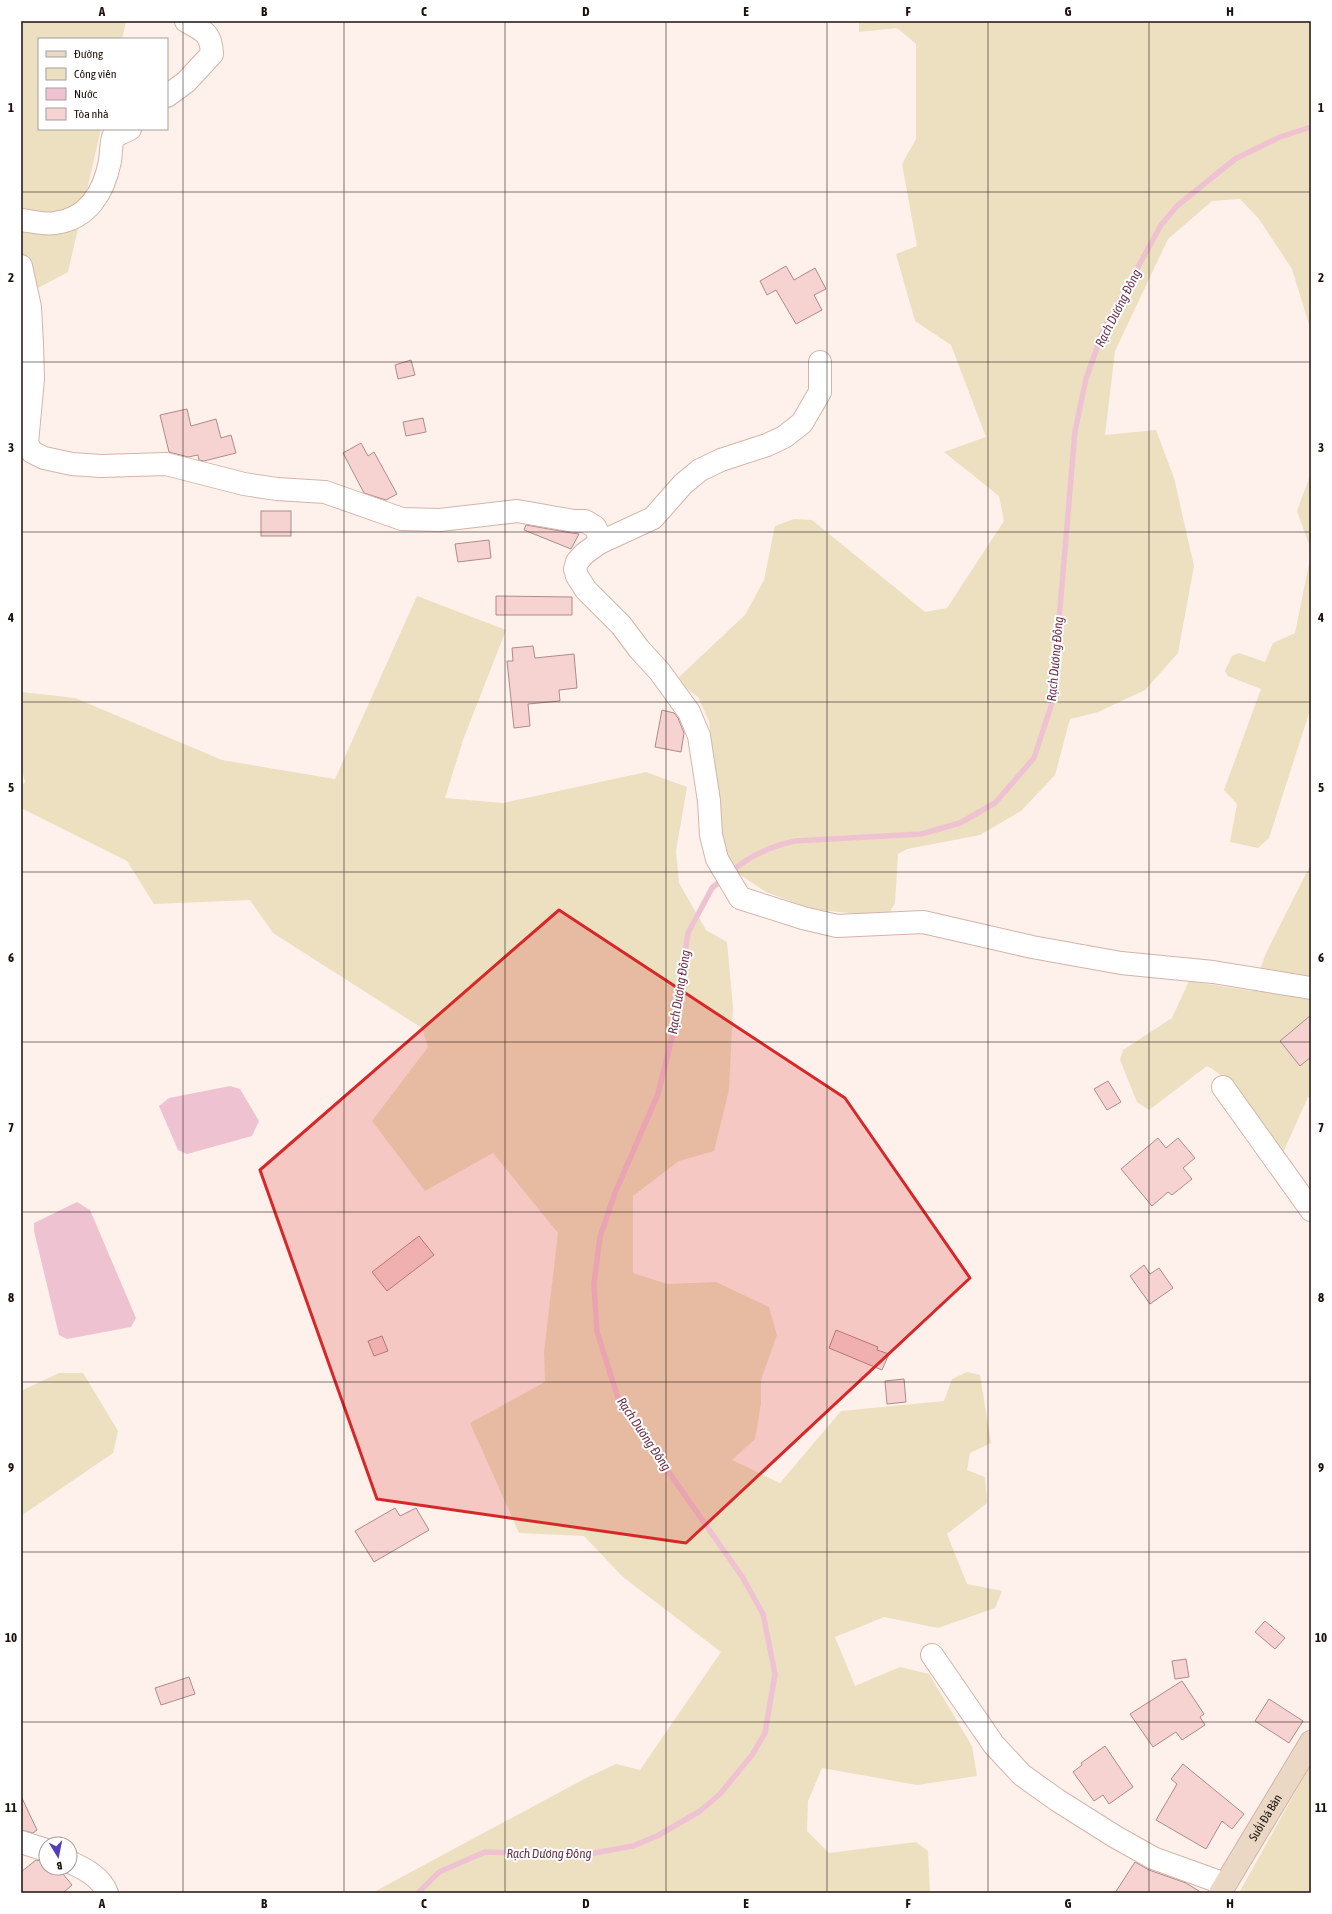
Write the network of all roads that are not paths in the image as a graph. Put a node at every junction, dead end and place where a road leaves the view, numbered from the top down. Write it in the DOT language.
graph roads {
  1 [pos="186,21"];
  2 [pos="168,95"];
  3 [pos="128,130"];
  4 [pos="21,220"];
  5 [pos="21,266"];
  6 [pos="820,362"];
  7 [pos="599,543"];
  8 [pos="1311,988"];
  9 [pos="1223,1087"];
  10 [pos="1311,1210"];
  11 [pos="932,1655"];
  12 [pos="1311,1742"];
  13 [pos="21,1842"];
  14 [pos="38,1847"];
  15 [pos="78,1865"];
  16 [pos="1223,1888"];
  17 [pos="107,1893"];
  1 -- 2 [label="street"];
  3 -- 4 [label="street"];
  5 -- 7 [label="street"];
  6 -- 7 [label="street"];
  7 -- 8 [label="street"];
  9 -- 10 [label="street"];
  11 -- 16 [label="street"];
  12 -- 16 [label="street, Suối Đá Bàn"];
  13 -- 14 [label="street"];
  15 -- 17 [label="street"];
}
